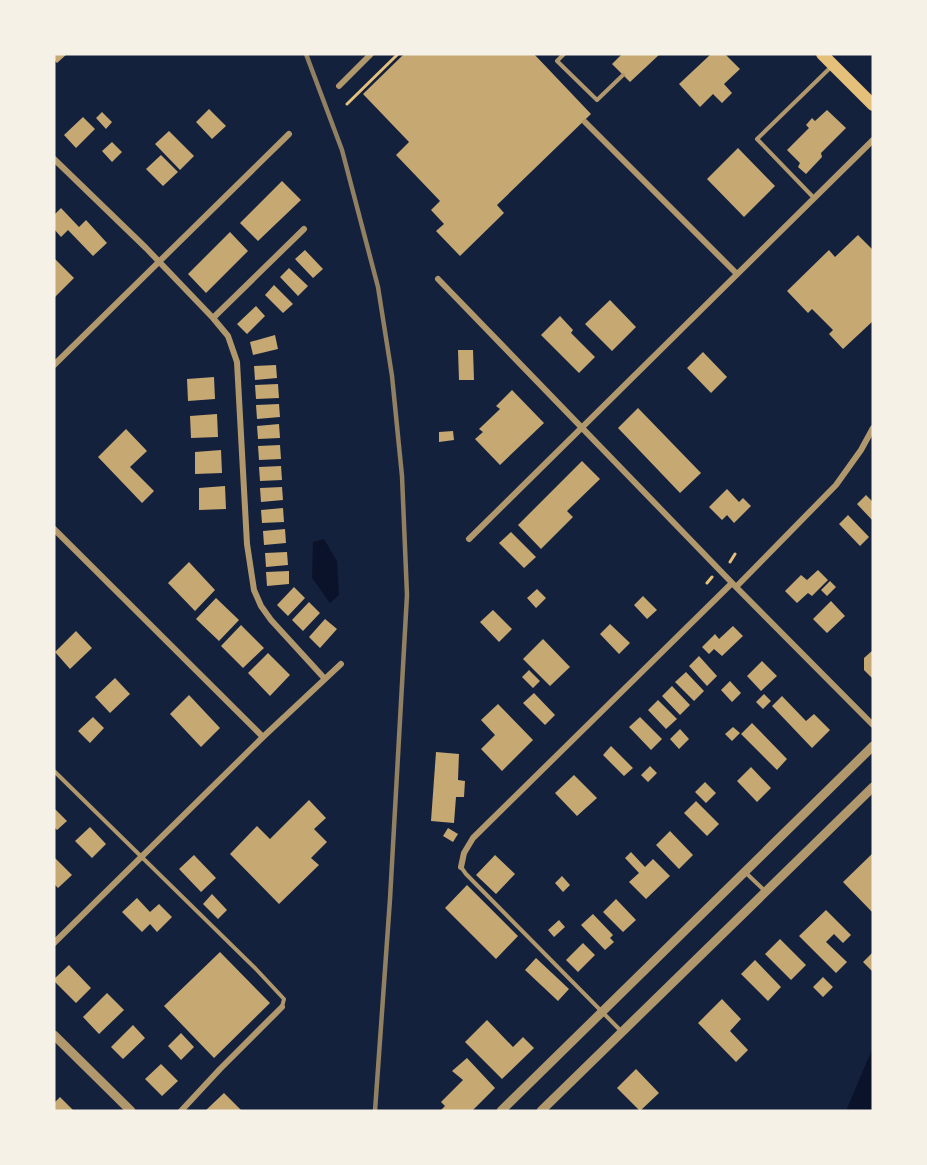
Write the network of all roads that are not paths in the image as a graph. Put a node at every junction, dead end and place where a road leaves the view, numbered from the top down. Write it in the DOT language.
graph roads {
  1 [pos="371,54"];
  2 [pos="564,54"];
  3 [pos="822,54"];
  4 [pos="833,65"];
  5 [pos="623,75"];
  6 [pos="339,86"];
  7 [pos="873,105"];
  8 [pos="585,122"];
  9 [pos="289,134"];
  10 [pos="873,140"];
  11 [pos="54,159"];
  12 [pos="814,198"];
  13 [pos="304,228"];
  14 [pos="158,262"];
  15 [pos="737,274"];
  16 [pos="438,279"];
  17 [pos="213,318"];
  18 [pos="54,365"];
  19 [pos="582,428"];
  20 [pos="873,428"];
  21 [pos="54,529"];
  22 [pos="469,539"];
  23 [pos="734,585"];
  24 [pos="341,663"];
  25 [pos="325,679"];
  26 [pos="873,725"];
  27 [pos="264,737"];
  28 [pos="873,746"];
  29 [pos="54,771"];
  30 [pos="873,787"];
  31 [pos="142,858"];
  32 [pos="461,867"];
  33 [pos="745,871"];
  34 [pos="765,891"];
  35 [pos="54,943"];
  36 [pos="282,1007"];
  37 [pos="602,1011"];
  38 [pos="621,1032"];
  39 [pos="54,1035"];
  40 [pos="131,1111"];
  41 [pos="181,1111"];
  42 [pos="501,1111"];
  43 [pos="541,1111"];
  1 -- 6 [label="street"];
  2 -- 5 [label="lane"];
  3 -- 4 [label="main road"];
  4 -- 7 [label="main road"];
  4 -- 12 [label="lane"];
  8 -- 15 [label="street"];
  9 -- 14 [label="street"];
  10 -- 12 [label="street"];
  11 -- 14 [label="street"];
  12 -- 15 [label="street"];
  13 -- 17 [label="street"];
  14 -- 17 [label="street"];
  14 -- 18 [label="street"];
  15 -- 19 [label="street"];
  16 -- 19 [label="street"];
  17 -- 25 [label="street"];
  19 -- 22 [label="street"];
  19 -- 23 [label="street"];
  20 -- 23 [label="street"];
  21 -- 27 [label="street"];
  23 -- 26 [label="street"];
  23 -- 32 [label="street"];
  24 -- 25 [label="street"];
  25 -- 27 [label="street"];
  27 -- 31 [label="street"];
  28 -- 33 [label="street"];
  29 -- 31 [label="lane"];
  30 -- 34 [label="street"];
  31 -- 35 [label="street"];
  31 -- 36 [label="lane"];
  32 -- 37 [label="lane"];
  33 -- 34 [label="lane"];
  33 -- 37 [label="street"];
  34 -- 38 [label="street"];
  36 -- 41 [label="street"];
  37 -- 38 [label="lane"];
  37 -- 42 [label="street"];
  38 -- 43 [label="street"];
  39 -- 40 [label="street"];
}
